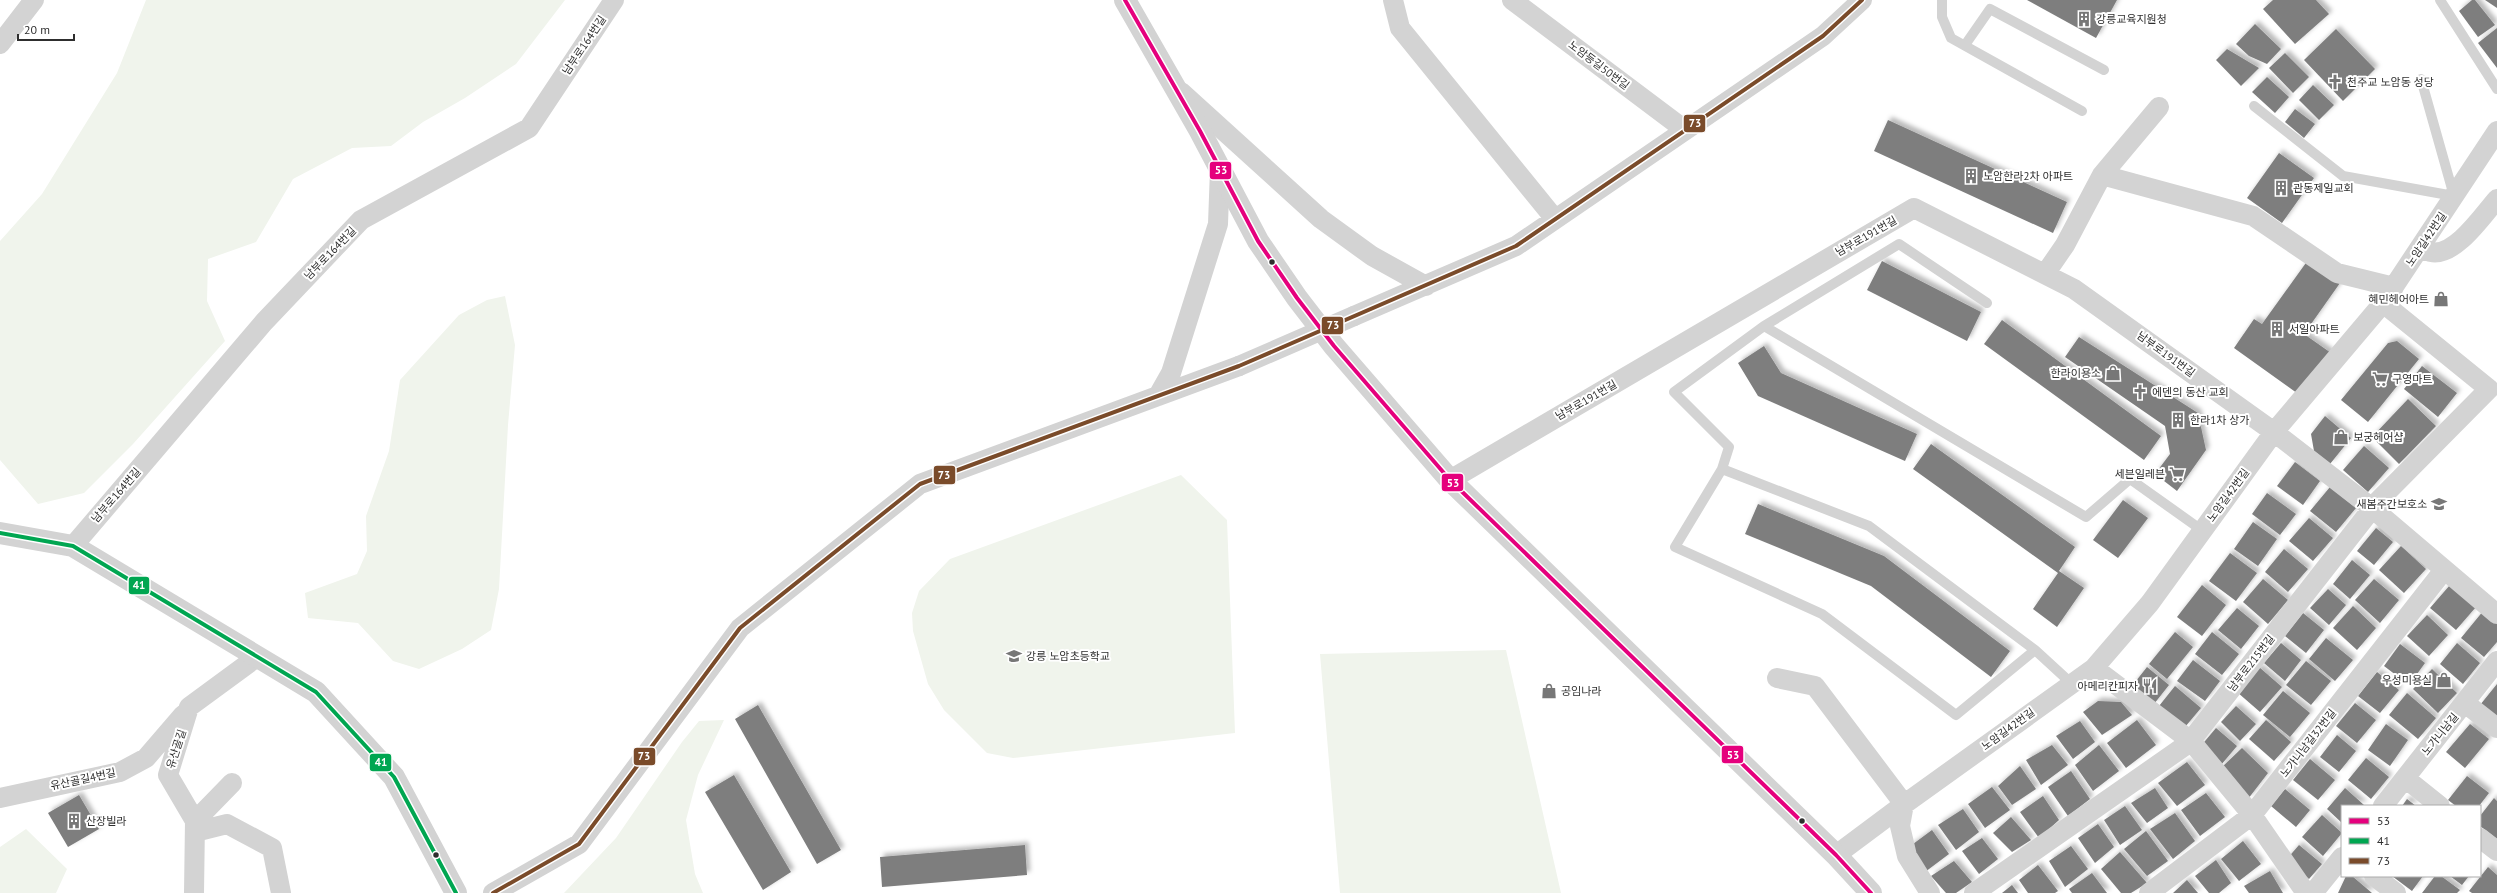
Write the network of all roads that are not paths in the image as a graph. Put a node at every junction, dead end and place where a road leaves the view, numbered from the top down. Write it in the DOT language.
graph roads {
  1 [pos="22,0"];
  2 [pos="34,0"];
  3 [pos="614,0"];
  4 [pos="1125,0"];
  5 [pos="1393,0"];
  6 [pos="1512,0"];
  7 [pos="1862,0"];
  8 [pos="1942,0"];
  9 [pos="2440,0"];
  10 [pos="0,23"];
  11 [pos="0,44"];
  12 [pos="1965,45"];
  13 [pos="2104,70"];
  14 [pos="2421,79"];
  15 [pos="1173,85"];
  16 [pos="2497,89"];
  17 [pos="2254,106"];
  18 [pos="2159,107"];
  19 [pos="2082,111"];
  20 [pos="1685,130"];
  21 [pos="2497,131"];
  22 [pos="1220,169"];
  23 [pos="2102,175"];
  24 [pos="2454,196"];
  25 [pos="2497,199"];
  26 [pos="1555,219"];
  27 [pos="2420,247"];
  28 [pos="2045,274"];
  29 [pos="1426,286"];
  30 [pos="2394,287"];
  31 [pos="2383,303"];
  32 [pos="1987,304"];
  33 [pos="1764,326"];
  34 [pos="2494,388"];
  35 [pos="1158,396"];
  36 [pos="2274,432"];
  37 [pos="1722,469"];
  38 [pos="1450,480"];
  39 [pos="2372,508"];
  40 [pos="2203,531"];
  41 [pos="0,533"];
  42 [pos="73,546"];
  43 [pos="2444,570"];
  44 [pos="2497,614"];
  45 [pos="2035,650"];
  46 [pos="257,657"];
  47 [pos="2497,661"];
  48 [pos="2094,668"];
  49 [pos="1777,678"];
  50 [pos="2071,683"];
  51 [pos="2465,704"];
  52 [pos="190,708"];
  53 [pos="2497,728"];
  54 [pos="2191,741"];
  55 [pos="2405,778"];
  56 [pos="232,783"];
  57 [pos="0,798"];
  58 [pos="1904,804"];
  59 [pos="2384,805"];
  60 [pos="2439,805"];
  61 [pos="2252,815"];
  62 [pos="195,827"];
  63 [pos="2481,839"];
  64 [pos="2497,851"];
  65 [pos="1836,855"];
  66 [pos="2341,858"];
  67 [pos="2375,877"];
  68 [pos="1867,892"];
  69 [pos="194,893"];
  70 [pos="281,893"];
  71 [pos="456,893"];
  72 [pos="493,893"];
  73 [pos="1930,893"];
  74 [pos="1974,893"];
  75 [pos="2148,893"];
  76 [pos="2306,893"];
  77 [pos="2313,893"];
  78 [pos="2396,893"];
  1 -- 10 [label="street"];
  2 -- 11 [label="street"];
  3 -- 42 [label="street, 남부로164번길"];
  4 -- 15 [label="street"];
  5 -- 26 [label="street"];
  6 -- 20 [label="street, 노암등길50번길"];
  7 -- 20 [label="street"];
  8 -- 12 [label="lane"];
  9 -- 16 [label="lane"];
  12 -- 13 [label="lane"];
  12 -- 19 [label="lane"];
  14 -- 24 [label="lane"];
  15 -- 22 [label="street"];
  15 -- 29 [label="street"];
  17 -- 24 [label="lane"];
  18 -- 23 [label="street"];
  20 -- 26 [label="street"];
  21 -- 24 [label="street, 노암길42번길"];
  22 -- 35 [label="street"];
  22 -- 38 [label="street"];
  23 -- 28 [label="street"];
  23 -- 30 [label="street"];
  24 -- 27 [label="street, 노암길42번길"];
  25 -- 27 [label="street"];
  26 -- 29 [label="street"];
  27 -- 30 [label="street, 노암길42번길"];
  28 -- 36 [label="street, 남부로191번길"];
  28 -- 38 [label="street, 남부로191번길"];
  29 -- 35 [label="street, bridge"];
  30 -- 31 [label="street, 노암길42번길"];
  31 -- 34 [label="street"];
  31 -- 36 [label="street, 노암길42번길"];
  32 -- 33 [label="lane"];
  33 -- 37 [label="lane"];
  33 -- 40 [label="lane"];
  34 -- 39 [label="street, 남부로215번길"];
  35 -- 72 [label="street"];
  36 -- 39 [label="street, 남부로191번길"];
  36 -- 40 [label="street, 노암길42번길"];
  37 -- 45 [label="lane"];
  37 -- 45 [label="lane"];
  38 -- 65 [label="street"];
  39 -- 43 [label="street, 남부로191번길"];
  39 -- 54 [label="street, 남부로215번길"];
  40 -- 48 [label="street, 노암길42번길"];
  41 -- 42 [label="street"];
  42 -- 46 [label="street"];
  43 -- 44 [label="street, 남부로191번길"];
  43 -- 61 [label="street, 노가니남길32번길"];
  45 -- 50 [label="lane"];
  46 -- 52 [label="street"];
  46 -- 71 [label="street"];
  47 -- 51 [label="street, 노가니남길"];
  48 -- 50 [label="street, 노암길42번길"];
  48 -- 54 [label="street"];
  49 -- 58 [label="street"];
  50 -- 58 [label="street, 노암길42번길"];
  51 -- 53 [label="street"];
  51 -- 55 [label="street, 노가니남길"];
  52 -- 57 [label="street, 유산골길4번길"];
  52 -- 62 [label="street, 유산골길"];
  54 -- 61 [label="street"];
  54 -- 74 [label="street, 남부로215번길"];
  55 -- 59 [label="street, 노가니남길"];
  55 -- 60 [label="street"];
  56 -- 62 [label="street"];
  58 -- 65 [label="street, 노암길42번길"];
  58 -- 73 [label="street"];
  61 -- 75 [label="street, 노가니남길32번길"];
  61 -- 76 [label="street"];
  62 -- 69 [label="street"];
  62 -- 70 [label="street"];
  63 -- 64 [label="street"];
  65 -- 68 [label="street"];
  66 -- 77 [label="street"];
  67 -- 78 [label="street"];
}
